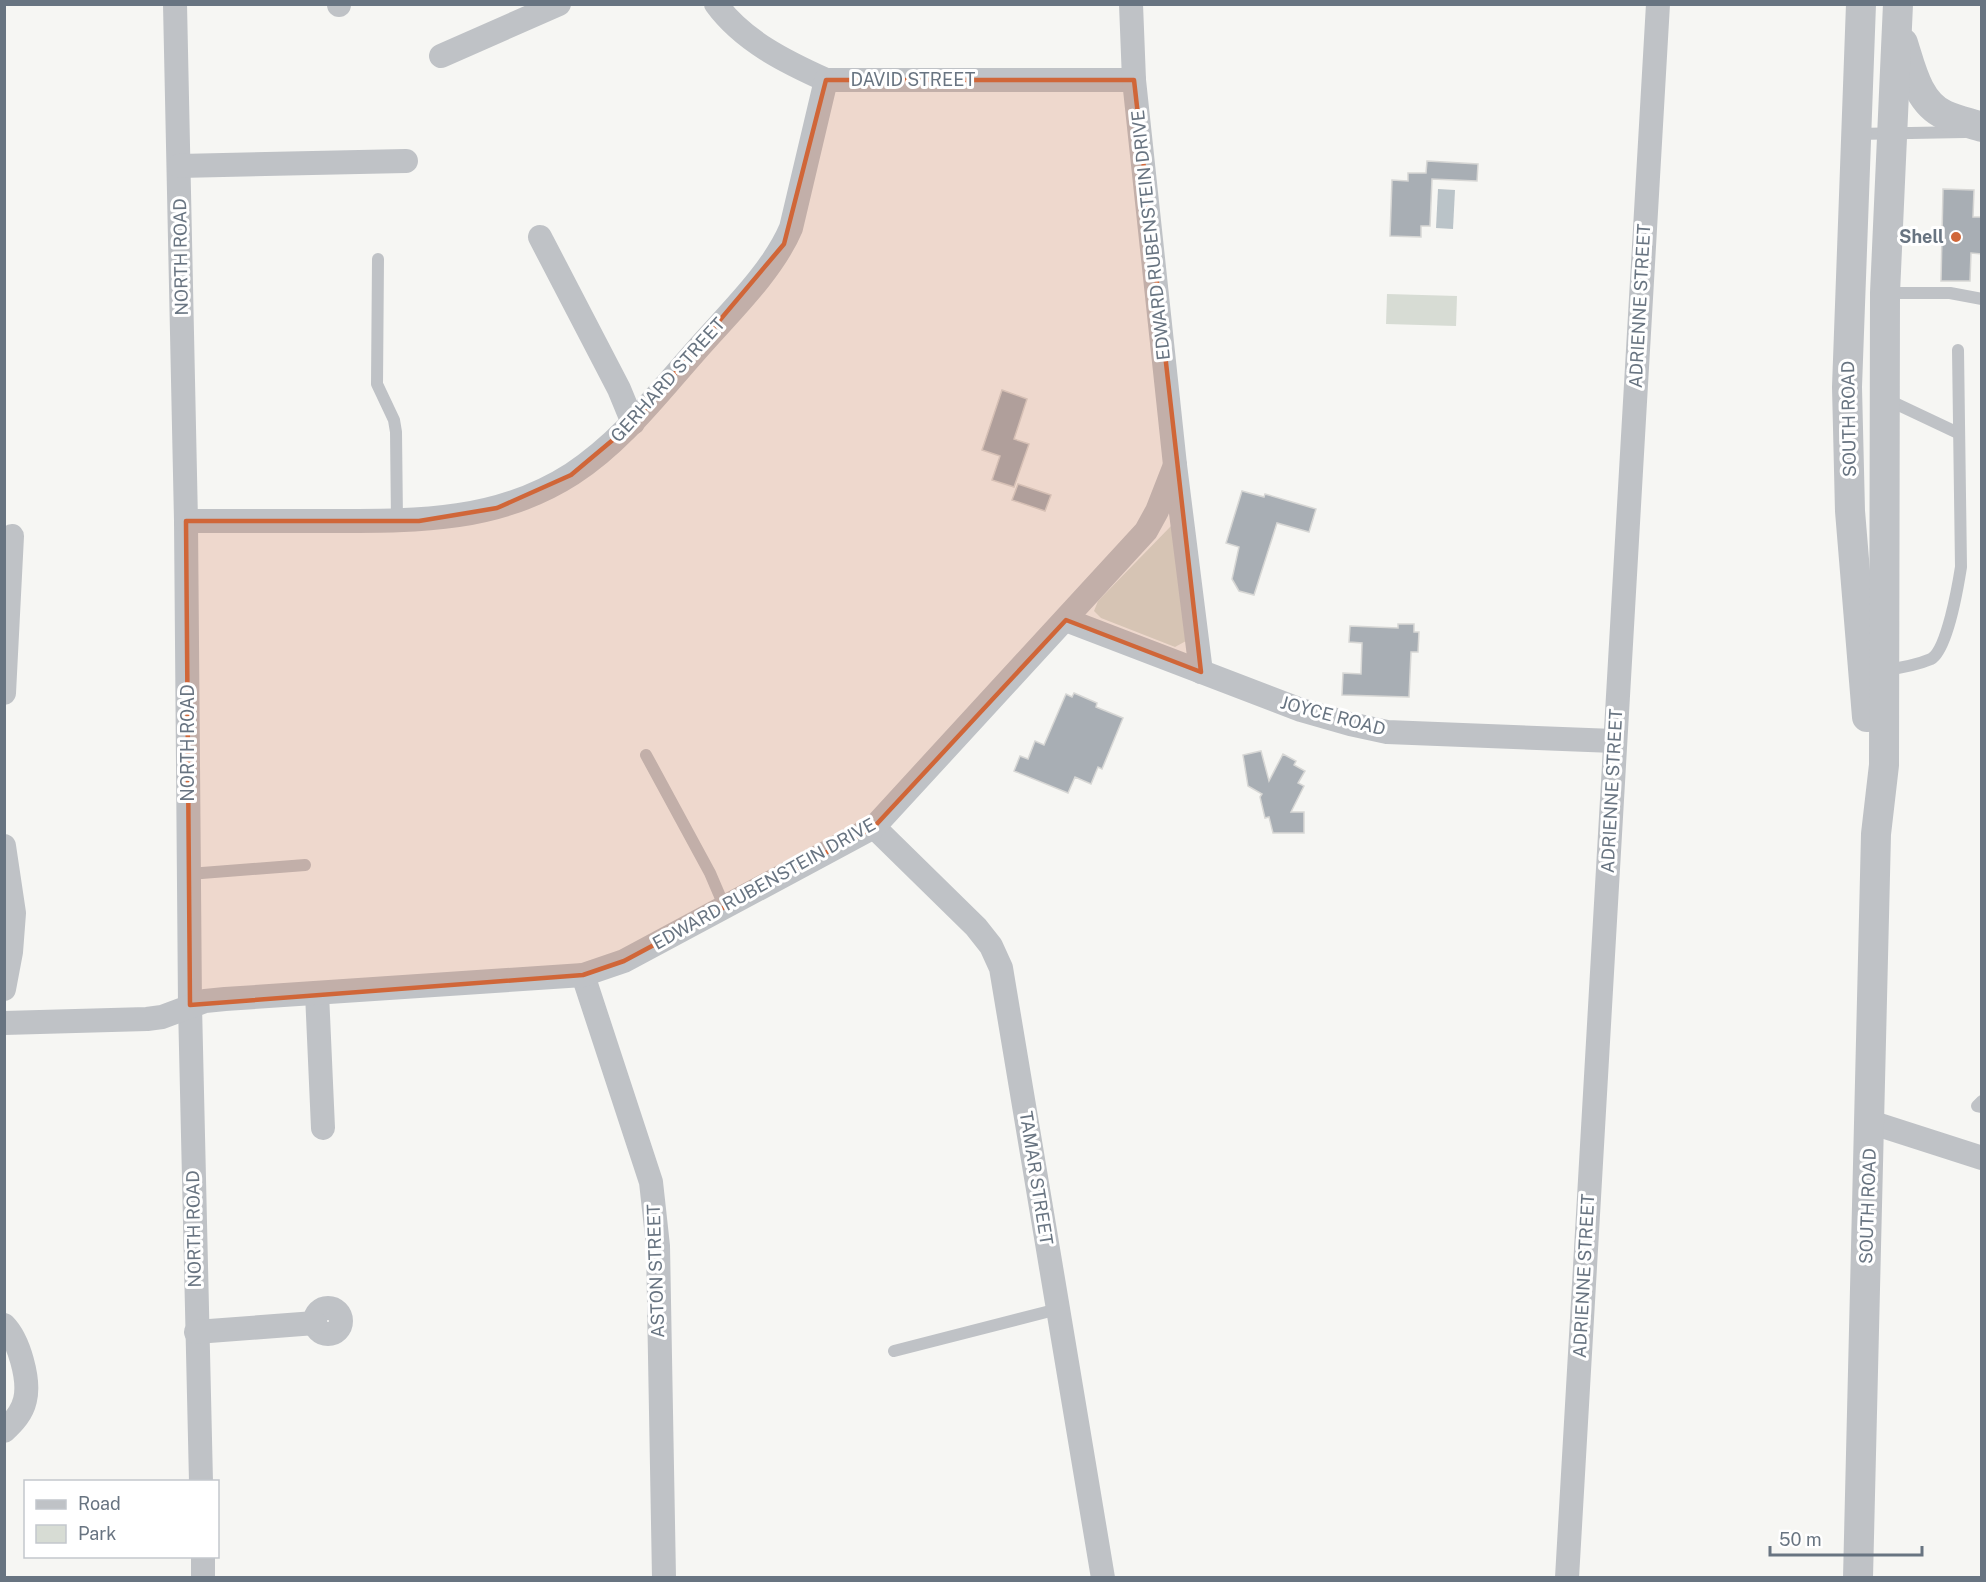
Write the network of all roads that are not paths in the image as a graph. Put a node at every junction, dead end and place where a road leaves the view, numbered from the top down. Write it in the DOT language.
graph roads {
  1 [pos="175,4"];
  2 [pos="559,4"];
  3 [pos="716,4"];
  4 [pos="1131,4"];
  5 [pos="1658,4"];
  6 [pos="1861,4"];
  7 [pos="1898,17"];
  8 [pos="441,56"];
  9 [pos="826,80"];
  10 [pos="1134,80"];
  11 [pos="1982,127"];
  12 [pos="1982,132"];
  13 [pos="1892,133"];
  14 [pos="1855,134"];
  15 [pos="406,161"];
  16 [pos="179,166"];
  17 [pos="540,237"];
  18 [pos="378,259"];
  19 [pos="1886,293"];
  20 [pos="1982,298"];
  21 [pos="1958,350"];
  22 [pos="1885,398"];
  23 [pos="633,423"];
  24 [pos="1959,433"];
  25 [pos="1175,465"];
  26 [pos="186,521"];
  27 [pos="397,521"];
  28 [pos="12,536"];
  29 [pos="1066,620"];
  30 [pos="1885,670"];
  31 [pos="1201,672"];
  32 [pos="4,693"];
  33 [pos="1614,741"];
  34 [pos="646,755"];
  35 [pos="874,827"];
  36 [pos="1876,834"];
  37 [pos="4,846"];
  38 [pos="305,865"];
  39 [pos="189,874"];
  40 [pos="724,908"];
  41 [pos="583,975"];
  42 [pos="4,989"];
  43 [pos="317,993"];
  44 [pos="190,1005"];
  45 [pos="4,1023"];
  46 [pos="1982,1101"];
  47 [pos="1982,1107"];
  48 [pos="1870,1122"];
  49 [pos="323,1128"];
  50 [pos="1982,1158"];
  51 [pos="1058,1309"];
  52 [pos="315,1323"];
  53 [pos="4,1325"];
  54 [pos="196,1332"];
  55 [pos="894,1351"];
  56 [pos="4,1431"];
  57 [pos="201,1480"];
  58 [pos="203,1558"];
  59 [pos="203,1578"];
  60 [pos="664,1578"];
  61 [pos="1103,1578"];
  62 [pos="1568,1578"];
  63 [pos="1858,1578"];
  1 -- 16 [label="street, NORTH ROAD"];
  2 -- 8 [label="street"];
  3 -- 9 [label="street, DAVID STREET"];
  4 -- 10 [label="street, EDWARD RUBENSTEIN DRIVE"];
  5 -- 33 [label="street, ADRIENNE STREET"];
  6 -- 14 [label="street, SOUTH ROAD"];
  7 -- 11 [label="street"];
  7 -- 13 [label="street, SOUTH ROAD"];
  9 -- 10 [label="street, DAVID STREET"];
  9 -- 23 [label="street, GERHARD STREET"];
  10 -- 25 [label="street, EDWARD RUBENSTEIN DRIVE"];
  12 -- 13 [label="lane"];
  13 -- 14 [label="lane"];
  13 -- 19 [label="street, SOUTH ROAD"];
  14 -- 36 [label="street, SOUTH ROAD"];
  15 -- 16 [label="street"];
  16 -- 26 [label="street, NORTH ROAD"];
  17 -- 23 [label="street"];
  18 -- 27 [label="lane"];
  19 -- 20 [label="lane"];
  19 -- 22 [label="street, SOUTH ROAD"];
  21 -- 24 [label="lane"];
  22 -- 24 [label="lane"];
  22 -- 30 [label="street, SOUTH ROAD"];
  23 -- 27 [label="street, GERHARD STREET"];
  24 -- 30 [label="lane"];
  25 -- 29 [label="street, EDWARD RUBENSTEIN DRIVE"];
  25 -- 31 [label="street, EDWARD RUBENSTEIN DRIVE"];
  26 -- 27 [label="street, GERHARD STREET"];
  26 -- 39 [label="street, NORTH ROAD"];
  28 -- 32 [label="street"];
  29 -- 31 [label="street, JOYCE ROAD"];
  29 -- 35 [label="street, EDWARD RUBENSTEIN DRIVE"];
  30 -- 36 [label="street, SOUTH ROAD"];
  31 -- 33 [label="street, JOYCE ROAD"];
  33 -- 62 [label="street, ADRIENNE STREET"];
  34 -- 40 [label="lane"];
  35 -- 40 [label="street, EDWARD RUBENSTEIN DRIVE"];
  35 -- 51 [label="street, TAMAR STREET"];
  36 -- 48 [label="street, SOUTH ROAD"];
  37 -- 42 [label="street"];
  38 -- 39 [label="lane"];
  39 -- 44 [label="street, NORTH ROAD"];
  40 -- 41 [label="street, EDWARD RUBENSTEIN DRIVE"];
  41 -- 43 [label="street, EDWARD RUBENSTEIN DRIVE"];
  41 -- 60 [label="street, ASTON STREET"];
  43 -- 44 [label="street, EDWARD RUBENSTEIN DRIVE"];
  43 -- 49 [label="street"];
  44 -- 45 [label="street, EDWARD RUBENSTEIN DRIVE"];
  44 -- 54 [label="street, NORTH ROAD"];
  46 -- 47 [label="lane"];
  48 -- 50 [label="street"];
  48 -- 63 [label="street, SOUTH ROAD"];
  51 -- 55 [label="lane"];
  51 -- 61 [label="street, TAMAR STREET"];
  52 -- 54 [label="street"];
  53 -- 56 [label="street"];
  54 -- 57 [label="street, NORTH ROAD"];
  58 -- 59 [label="street"];
}
